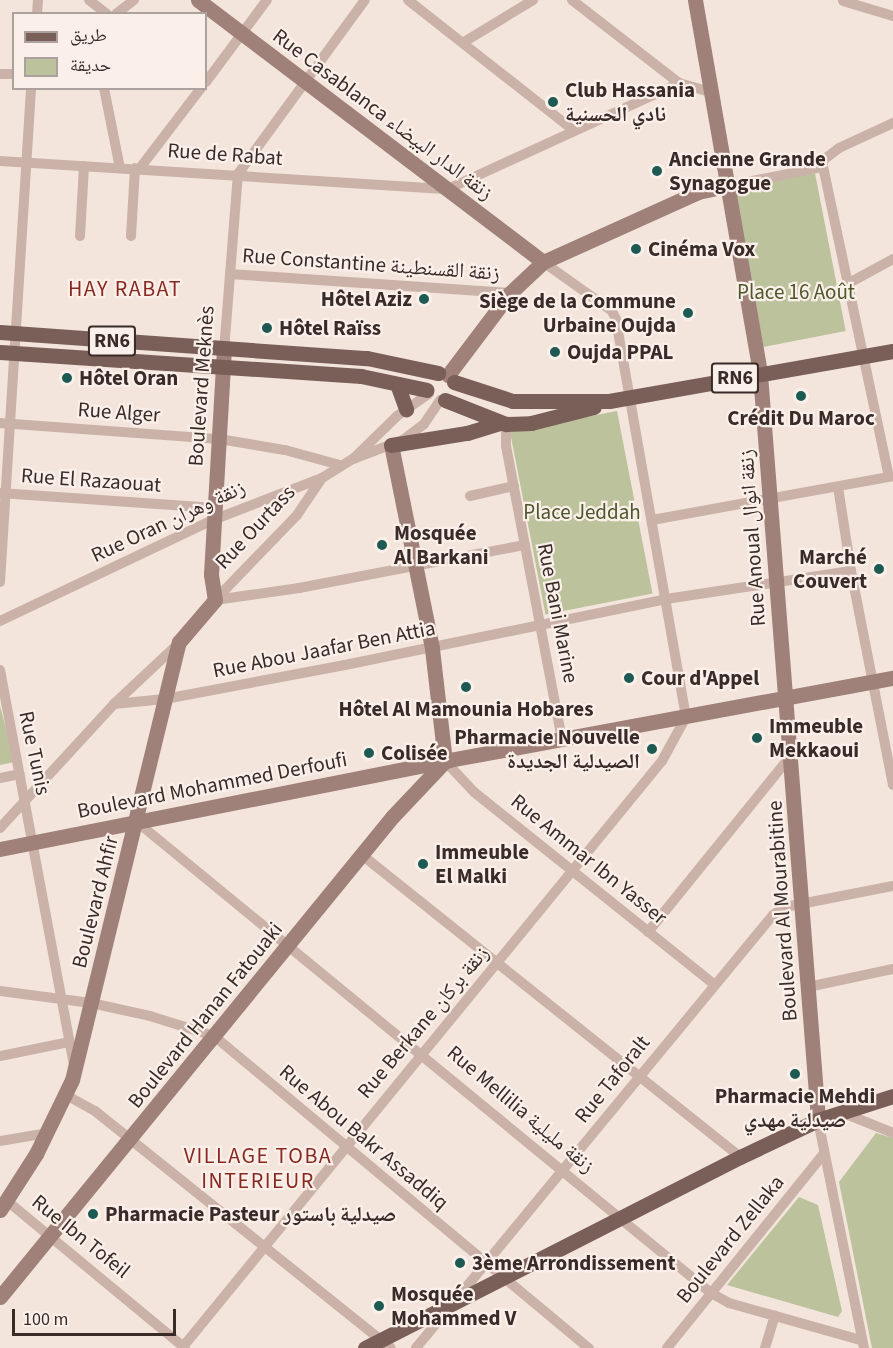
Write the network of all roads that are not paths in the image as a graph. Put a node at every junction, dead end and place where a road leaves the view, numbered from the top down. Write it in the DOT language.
graph roads {
  1 [pos="89,0"];
  2 [pos="134,0"];
  3 [pos="198,0"];
  4 [pos="267,0"];
  5 [pos="365,0"];
  6 [pos="408,0"];
  7 [pos="533,0"];
  8 [pos="572,0"];
  9 [pos="695,0"];
  10 [pos="843,1"];
  11 [pos="104,12"];
  12 [pos="119,12"];
  13 [pos="893,16"];
  14 [pos="243,33"];
  15 [pos="465,42"];
  16 [pos="207,81"];
  17 [pos="308,82"];
  18 [pos="679,83"];
  19 [pos="31,90"];
  20 [pos="104,90"];
  21 [pos="199,90"];
  22 [pos="711,92"];
  23 [pos="893,123"];
  24 [pos="573,130"];
  25 [pos="0,161"];
  26 [pos="25,163"];
  27 [pos="84,166"];
  28 [pos="823,167"];
  29 [pos="120,168"];
  30 [pos="137,168"];
  31 [pos="238,174"];
  32 [pos="727,186"];
  33 [pos="448,189"];
  34 [pos="80,236"];
  35 [pos="131,236"];
  36 [pos="893,259"];
  37 [pos="543,262"];
  38 [pos="230,274"];
  39 [pos="849,283"];
  40 [pos="510,293"];
  41 [pos="0,332"];
  42 [pos="16,333"];
  43 [pos="224,351"];
  44 [pos="893,351"];
  45 [pos="7,353"];
  46 [pos="861,355"];
  47 [pos="222,368"];
  48 [pos="760,374"];
  49 [pos="446,376"];
  50 [pos="396,384"];
  51 [pos="435,396"];
  52 [pos="630,397"];
  53 [pos="609,401"];
  54 [pos="406,409"];
  55 [pos="4,423"];
  56 [pos="503,423"];
  57 [pos="219,439"];
  58 [pos="391,445"];
  59 [pos="353,459"];
  60 [pos="340,465"];
  61 [pos="891,477"];
  62 [pos="322,478"];
  63 [pos="514,486"];
  64 [pos="838,487"];
  65 [pos="3,493"];
  66 [pos="470,496"];
  67 [pos="772,499"];
  68 [pos="214,514"];
  69 [pos="652,520"];
  70 [pos="525,545"];
  71 [pos="0,554"];
  72 [pos="415,567"];
  73 [pos="850,571"];
  74 [pos="0,582"];
  75 [pos="776,585"];
  76 [pos="666,599"];
  77 [pos="215,600"];
  78 [pos="0,621"];
  79 [pos="541,626"];
  80 [pos="179,642"];
  81 [pos="432,648"];
  82 [pos="0,670"];
  83 [pos="893,678"];
  84 [pos="873,682"];
  85 [pos="165,699"];
  86 [pos="785,699"];
  87 [pos="114,704"];
  88 [pos="686,717"];
  89 [pos="562,739"];
  90 [pos="792,754"];
  91 [pos="445,761"];
  92 [pos="20,774"];
  93 [pos="0,778"];
  94 [pos="893,785"];
  95 [pos="26,801"];
  96 [pos="137,822"];
  97 [pos="0,828"];
  98 [pos="33,843"];
  99 [pos="0,849"];
  100 [pos="362,855"];
  101 [pos="573,871"];
  102 [pos="893,886"];
  103 [pos="803,904"];
  104 [pos="648,932"];
  105 [pos="289,945"];
  106 [pos="498,962"];
  107 [pos="893,969"];
  108 [pos="714,984"];
  109 [pos="808,987"];
  110 [pos="0,991"];
  111 [pos="59,997"];
  112 [pos="92,1003"];
  113 [pos="214,1036"];
  114 [pos="69,1042"];
  115 [pos="423,1053"];
  116 [pos="0,1056"];
  117 [pos="75,1069"];
  118 [pos="640,1076"];
  119 [pos="66,1095"];
  120 [pos="893,1096"];
  121 [pos="841,1112"];
  122 [pos="818,1120"];
  123 [pos="48,1133"];
  124 [pos="893,1133"];
  125 [pos="0,1141"];
  126 [pos="130,1141"];
  127 [pos="344,1148"];
  128 [pos="823,1155"];
  129 [pos="740,1156"];
  130 [pos="564,1170"];
  131 [pos="3,1205"];
  132 [pos="621,1217"];
  133 [pos="53,1236"];
  134 [pos="266,1249"];
  135 [pos="486,1264"];
  136 [pos="503,1279"];
  137 [pos="711,1293"];
  138 [pos="0,1297"];
  139 [pos="447,1306"];
  140 [pos="775,1316"];
  141 [pos="386,1344"];
  142 [pos="860,1345"];
  143 [pos="184,1348"];
  144 [pos="365,1348"];
  145 [pos="416,1348"];
  146 [pos="589,1348"];
  147 [pos="668,1348"];
  148 [pos="765,1348"];
  1 -- 11 [label="street"];
  2 -- 12 [label="street"];
  3 -- 14 [label="street, Rue Casablanca زنقة الدار البيضاء"];
  4 -- 14 [label="street"];
  5 -- 17 [label="street"];
  6 -- 15 [label="street"];
  7 -- 15 [label="street"];
  8 -- 18 [label="street"];
  9 -- 22 [label="street, Rue Anoual زنقة انوال"];
  10 -- 13 [label="street"];
  14 -- 16 [label="street"];
  14 -- 17 [label="street, Rue Casablanca زنقة الدار البيضاء"];
  15 -- 24 [label="street"];
  17 -- 31 [label="street"];
  17 -- 33 [label="street, Rue Casablanca زنقة الدار البيضاء"];
  18 -- 22 [label="street"];
  18 -- 24 [label="street"];
  19 -- 26 [label="street"];
  20 -- 29 [label="street"];
  21 -- 30 [label="street"];
  22 -- 32 [label="street, Rue Anoual زنقة انوال"];
  23 -- 28 [label="street"];
  24 -- 33 [label="street"];
  25 -- 26 [label="street, Rue de Rabat"];
  26 -- 27 [label="street, Rue de Rabat"];
  26 -- 42 [label="street"];
  27 -- 29 [label="street, Rue de Rabat"];
  27 -- 34 [label="street"];
  28 -- 32 [label="street"];
  28 -- 39 [label="street"];
  29 -- 30 [label="street, Rue de Rabat"];
  30 -- 31 [label="street, Rue de Rabat"];
  30 -- 35 [label="street"];
  31 -- 33 [label="street, Rue de Rabat"];
  31 -- 38 [label="street, Boulevard Meknès"];
  32 -- 37 [label="street"];
  32 -- 48 [label="street, Rue Anoual زنقة انوال"];
  33 -- 37 [label="street, Rue Casablanca زنقة الدار البيضاء"];
  36 -- 39 [label="street"];
  37 -- 40 [label="street"];
  37 -- 52 [label="street"];
  38 -- 40 [label="street, Rue Constantine زنقة القسنطينة"];
  38 -- 43 [label="street, Boulevard Meknès"];
  39 -- 46 [label="street"];
  40 -- 49 [label="street"];
  41 -- 42 [label="main road, RN6"];
  42 -- 43 [label="main road, RN6"];
  42 -- 45 [label="street"];
  43 -- 47 [label="street, Boulevard Meknès"];
  43 -- 49 [label="main road, RN6"];
  44 -- 46 [label="main road, RN6"];
  45 -- 47 [label="main road, RN6"];
  45 -- 55 [label="street"];
  46 -- 48 [label="main road, RN6"];
  46 -- 61 [label="street"];
  47 -- 50 [label="main road, RN6"];
  47 -- 57 [label="street, Boulevard Meknès"];
  48 -- 52 [label="main road, RN6"];
  48 -- 67 [label="street, Rue Anoual زنقة انوال"];
  49 -- 51 [label="main road"];
  49 -- 51 [label="main road"];
  49 -- 53 [label="main road, RN6"];
  50 -- 51 [label="main road, RN6"];
  50 -- 54 [label="main road"];
  51 -- 54 [label="street"];
  51 -- 56 [label="main road, RN6"];
  51 -- 58 [label="street"];
  52 -- 53 [label="main road, RN6"];
  52 -- 69 [label="street"];
  53 -- 56 [label="main road, RN6"];
  54 -- 59 [label="street"];
  55 -- 57 [label="street, Rue Alger"];
  55 -- 65 [label="street"];
  56 -- 58 [label="main road"];
  56 -- 63 [label="street, Rue Bani Marine"];
  57 -- 60 [label="street, Rue Alger"];
  57 -- 68 [label="street, Boulevard Meknès"];
  58 -- 59 [label="street"];
  58 -- 72 [label="street"];
  59 -- 60 [label="street, Rue Oran زنقة وهران"];
  60 -- 62 [label="street, Rue Oran زنقة وهران"];
  61 -- 64 [label="street"];
  62 -- 68 [label="street, Rue Oran زنقة وهران"];
  62 -- 77 [label="street, Rue Ourtass"];
  63 -- 66 [label="street"];
  63 -- 70 [label="street, Rue Bani Marine"];
  64 -- 67 [label="street"];
  64 -- 73 [label="street"];
  65 -- 68 [label="street, Rue El Razaouat"];
  65 -- 71 [label="street"];
  67 -- 69 [label="street"];
  67 -- 75 [label="street, Rue Anoual زنقة انوال"];
  68 -- 77 [label="street, Boulevard Meknès"];
  68 -- 78 [label="street, Rue Oran زنقة وهران"];
  69 -- 76 [label="street"];
  70 -- 72 [label="street"];
  70 -- 79 [label="street, Rue Bani Marine"];
  71 -- 74 [label="street"];
  72 -- 77 [label="street"];
  72 -- 81 [label="street"];
  73 -- 75 [label="street, Rue Abou Jaafar Ben Attia"];
  73 -- 84 [label="street"];
  75 -- 76 [label="street, Rue Abou Jaafar Ben Attia"];
  75 -- 86 [label="street, Rue Anoual زنقة انوال"];
  76 -- 79 [label="street, Rue Abou Jaafar Ben Attia"];
  76 -- 88 [label="street"];
  77 -- 80 [label="street, Boulevard Ahfir"];
  79 -- 81 [label="street, Rue Abou Jaafar Ben Attia"];
  79 -- 89 [label="street, Rue Bani Marine"];
  80 -- 85 [label="street, Boulevard Ahfir"];
  80 -- 87 [label="street"];
  81 -- 85 [label="street, Rue Abou Jaafar Ben Attia"];
  81 -- 91 [label="street"];
  82 -- 92 [label="street, Rue Tunis"];
  83 -- 84 [label="street, Boulevard Mohammed Derfoufi"];
  84 -- 86 [label="street, Boulevard Mohammed Derfoufi"];
  84 -- 94 [label="street"];
  85 -- 87 [label="street, Rue Abou Jaafar Ben Attia"];
  85 -- 96 [label="street, Boulevard Ahfir"];
  86 -- 88 [label="street, Boulevard Mohammed Derfoufi"];
  86 -- 90 [label="street, Boulevard Al Mourabitine"];
  87 -- 95 [label="street"];
  88 -- 89 [label="street, Boulevard Mohammed Derfoufi"];
  88 -- 101 [label="street, Rue Berkane زنقة بركان"];
  89 -- 91 [label="street, Boulevard Mohammed Derfoufi"];
  90 -- 103 [label="street, Boulevard Al Mourabitine"];
  90 -- 104 [label="street"];
  91 -- 96 [label="street, Boulevard Mohammed Derfoufi"];
  91 -- 100 [label="street, Boulevard Hanan Fatouaki"];
  91 -- 101 [label="street, Rue Ammar Ibn Yasser"];
  92 -- 93 [label="street"];
  92 -- 95 [label="street, Rue Tunis"];
  95 -- 97 [label="street"];
  95 -- 98 [label="street, Rue Tunis"];
  96 -- 98 [label="street, Boulevard Mohammed Derfoufi"];
  96 -- 105 [label="street, Rue Mellilia زنقة مليلية"];
  96 -- 112 [label="street, Boulevard Ahfir"];
  98 -- 99 [label="street, Boulevard Mohammed Derfoufi"];
  98 -- 111 [label="street, Rue Tunis"];
  100 -- 105 [label="street, Boulevard Hanan Fatouaki"];
  100 -- 106 [label="street"];
  101 -- 104 [label="street, Rue Ammar Ibn Yasser"];
  101 -- 106 [label="street, Rue Berkane زنقة بركان"];
  102 -- 103 [label="street, Rue Taforalt"];
  103 -- 108 [label="street, Rue Taforalt"];
  103 -- 109 [label="street, Boulevard Al Mourabitine"];
  104 -- 108 [label="street, Rue Ammar Ibn Yasser"];
  105 -- 113 [label="street, Boulevard Hanan Fatouaki"];
  105 -- 115 [label="street, Rue Mellilia زنقة مليلية"];
  106 -- 115 [label="street, Rue Berkane زنقة بركان"];
  106 -- 118 [label="street"];
  107 -- 109 [label="street"];
  108 -- 118 [label="street, Rue Taforalt"];
  109 -- 122 [label="street, Boulevard Al Mourabitine"];
  110 -- 111 [label="street, Rue Abou Bakr Assaddiq"];
  111 -- 112 [label="street, Rue Abou Bakr Assaddiq"];
  111 -- 114 [label="street, Rue Tunis"];
  112 -- 113 [label="street, Rue Abou Bakr Assaddiq"];
  112 -- 117 [label="street, Boulevard Ahfir"];
  113 -- 126 [label="street, Boulevard Hanan Fatouaki"];
  113 -- 127 [label="street, Rue Abou Bakr Assaddiq"];
  114 -- 116 [label="street"];
  114 -- 117 [label="street, Rue Tunis"];
  115 -- 127 [label="street, Rue Berkane زنقة بركان"];
  115 -- 130 [label="street, Rue Mellilia زنقة مليلية"];
  117 -- 119 [label="street, Boulevard Ahfir"];
  118 -- 129 [label="street"];
  118 -- 130 [label="street, Rue Taforalt"];
  119 -- 123 [label="street, Boulevard Ahfir"];
  119 -- 126 [label="street"];
  120 -- 121 [label="main road"];
  121 -- 122 [label="main road"];
  121 -- 124 [label="street"];
  122 -- 128 [label="street"];
  122 -- 129 [label="main road"];
  123 -- 125 [label="street"];
  123 -- 131 [label="street, Boulevard Ahfir"];
  126 -- 133 [label="street, Boulevard Hanan Fatouaki"];
  126 -- 134 [label="street"];
  127 -- 134 [label="street, Rue Berkane زنقة بركان"];
  127 -- 135 [label="street, Rue Abou Bakr Assaddiq"];
  128 -- 137 [label="street, Boulevard Zellaka"];
  128 -- 142 [label="street"];
  129 -- 132 [label="main road"];
  130 -- 132 [label="street, Rue Mellilia زنقة مليلية"];
  130 -- 135 [label="street, Rue Taforalt"];
  131 -- 133 [label="street, Rue Ibn Tofeil"];
  132 -- 136 [label="main road"];
  132 -- 137 [label="street, Rue Mellilia زنقة مليلية"];
  133 -- 138 [label="street, Boulevard Hanan Fatouaki"];
  133 -- 143 [label="street, Rue Ibn Tofeil"];
  134 -- 141 [label="street"];
  134 -- 143 [label="street, Rue Berkane زنقة بركان"];
  135 -- 136 [label="street, Rue Abou Bakr Assaddiq"];
  135 -- 139 [label="street, Rue Taforalt"];
  136 -- 139 [label="main road"];
  136 -- 146 [label="street, Rue Abou Bakr Assaddiq"];
  137 -- 140 [label="street"];
  137 -- 147 [label="street, Boulevard Zellaka"];
  139 -- 141 [label="main road"];
  139 -- 145 [label="street, Rue Taforalt"];
  140 -- 142 [label="street"];
  140 -- 148 [label="street"];
  141 -- 144 [label="main road"];
}
